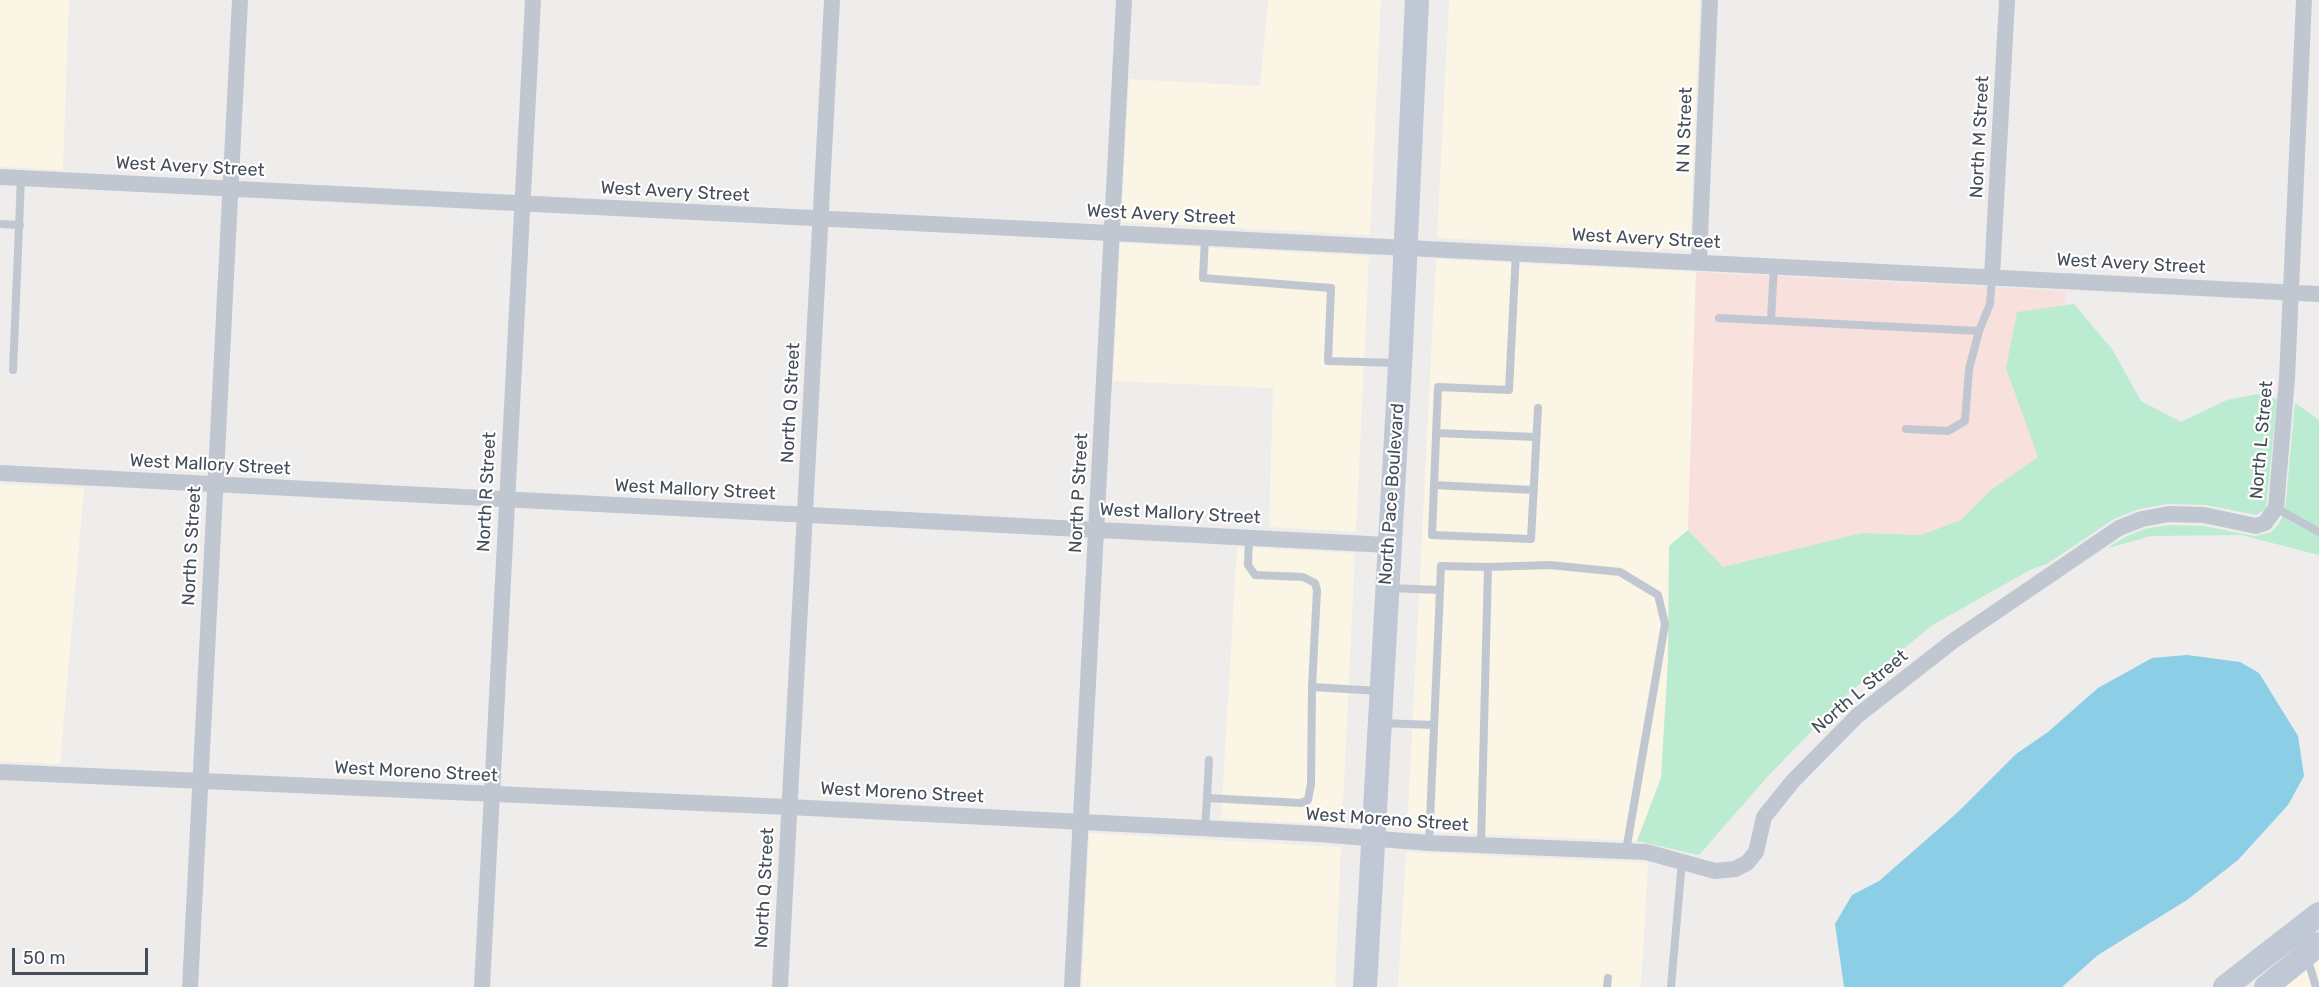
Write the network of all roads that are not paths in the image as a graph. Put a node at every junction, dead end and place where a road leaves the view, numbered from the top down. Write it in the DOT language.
graph roads {
  1 [pos="240,0"];
  2 [pos="533,0"];
  3 [pos="832,0"];
  4 [pos="1124,0"];
  5 [pos="1417,0"];
  6 [pos="1710,0"];
  7 [pos="2007,0"];
  8 [pos="2304,0"];
  9 [pos="0,177"];
  10 [pos="21,178"];
  11 [pos="231,188"];
  12 [pos="523,204"];
  13 [pos="820,217"];
  14 [pos="0,224"];
  15 [pos="20,225"];
  16 [pos="1112,232"];
  17 [pos="1205,237"];
  18 [pos="1406,248"];
  19 [pos="1516,252"];
  20 [pos="1699,261"];
  21 [pos="1774,266"];
  22 [pos="1992,276"];
  23 [pos="2290,292"];
  24 [pos="2319,294"];
  25 [pos="1719,318"];
  26 [pos="1771,320"];
  27 [pos="1979,330"];
  28 [pos="1400,363"];
  29 [pos="14,370"];
  30 [pos="1538,408"];
  31 [pos="1906,429"];
  32 [pos="1437,433"];
  33 [pos="1536,437"];
  34 [pos="0,473"];
  35 [pos="215,484"];
  36 [pos="1434,485"];
  37 [pos="1534,490"];
  38 [pos="506,500"];
  39 [pos="2276,508"];
  40 [pos="804,515"];
  41 [pos="1097,529"];
  42 [pos="2319,532"];
  43 [pos="1249,537"];
  44 [pos="1388,546"];
  45 [pos="1488,567"];
  46 [pos="1386,587"];
  47 [pos="1440,590"];
  48 [pos="1312,687"];
  49 [pos="1381,691"];
  50 [pos="1379,723"];
  51 [pos="1434,725"];
  52 [pos="1209,760"];
  53 [pos="0,772"];
  54 [pos="200,780"];
  55 [pos="492,795"];
  56 [pos="1207,798"];
  57 [pos="789,807"];
  58 [pos="1764,817"];
  59 [pos="1080,822"];
  60 [pos="1205,828"];
  61 [pos="1373,838"];
  62 [pos="1429,843"];
  63 [pos="1481,845"];
  64 [pos="1626,851"];
  65 [pos="1682,861"];
  66 [pos="2319,914"];
  67 [pos="2302,944"];
  68 [pos="190,987"];
  69 [pos="482,987"];
  70 [pos="780,987"];
  71 [pos="1072,987"];
  72 [pos="1365,987"];
  73 [pos="1671,987"];
  74 [pos="2224,987"];
  75 [pos="2266,987"];
  76 [pos="2316,987"];
  1 -- 11 [label="street, North S Street"];
  2 -- 12 [label="street, North R Street"];
  3 -- 13 [label="street, North Q Street"];
  4 -- 16 [label="street, North P Street"];
  5 -- 18 [label="main road, North Pace Boulevard"];
  6 -- 20 [label="street, N N Street"];
  7 -- 22 [label="street, North M Street"];
  8 -- 23 [label="street, North L Street"];
  9 -- 10 [label="street, West Avery Street"];
  10 -- 11 [label="street, West Avery Street"];
  10 -- 15 [label="lane"];
  11 -- 12 [label="street, West Avery Street"];
  11 -- 35 [label="street, North S Street"];
  12 -- 13 [label="street, West Avery Street"];
  12 -- 38 [label="street, North R Street"];
  13 -- 16 [label="street, West Avery Street"];
  13 -- 40 [label="street, North Q Street"];
  14 -- 15 [label="lane"];
  15 -- 29 [label="lane"];
  16 -- 17 [label="street, West Avery Street"];
  16 -- 41 [label="street, North P Street"];
  17 -- 18 [label="street, West Avery Street"];
  17 -- 28 [label="lane"];
  18 -- 19 [label="street, West Avery Street"];
  18 -- 28 [label="main road, North Pace Boulevard"];
  19 -- 20 [label="street, West Avery Street"];
  19 -- 32 [label="lane"];
  20 -- 21 [label="street, West Avery Street"];
  21 -- 22 [label="street, West Avery Street"];
  21 -- 26 [label="lane"];
  22 -- 23 [label="street, West Avery Street"];
  22 -- 27 [label="lane"];
  23 -- 24 [label="street, West Avery Street"];
  23 -- 39 [label="street, North L Street"];
  25 -- 26 [label="lane"];
  26 -- 27 [label="lane"];
  27 -- 31 [label="lane"];
  28 -- 44 [label="main road, North Pace Boulevard"];
  30 -- 33 [label="lane"];
  32 -- 33 [label="lane"];
  32 -- 36 [label="lane"];
  33 -- 37 [label="lane"];
  34 -- 35 [label="street, West Mallory Street"];
  35 -- 38 [label="street, West Mallory Street"];
  35 -- 54 [label="street, North S Street"];
  36 -- 37 [label="lane"];
  36 -- 37 [label="lane"];
  38 -- 40 [label="street, West Mallory Street"];
  38 -- 55 [label="street, North R Street"];
  39 -- 42 [label="lane"];
  39 -- 58 [label="street, North L Street"];
  40 -- 41 [label="street, West Mallory Street"];
  40 -- 57 [label="street, North Q Street"];
  41 -- 43 [label="street, West Mallory Street"];
  41 -- 59 [label="street, North P Street"];
  43 -- 44 [label="street, West Mallory Street"];
  43 -- 48 [label="lane"];
  44 -- 46 [label="main road, North Pace Boulevard"];
  45 -- 47 [label="lane"];
  45 -- 63 [label="lane"];
  45 -- 64 [label="lane"];
  46 -- 47 [label="lane"];
  46 -- 49 [label="main road, North Pace Boulevard"];
  47 -- 51 [label="lane"];
  48 -- 49 [label="lane"];
  48 -- 56 [label="lane"];
  49 -- 50 [label="main road, North Pace Boulevard"];
  50 -- 51 [label="lane"];
  50 -- 61 [label="main road, North Pace Boulevard"];
  51 -- 62 [label="lane"];
  52 -- 56 [label="lane"];
  53 -- 54 [label="street, West Moreno Street"];
  54 -- 55 [label="street, West Moreno Street"];
  54 -- 68 [label="street, North S Street"];
  55 -- 57 [label="street, West Moreno Street"];
  55 -- 69 [label="street, North R Street"];
  56 -- 60 [label="lane"];
  57 -- 59 [label="street, West Moreno Street"];
  57 -- 70 [label="street, North Q Street"];
  58 -- 65 [label="street, West Moreno Street"];
  59 -- 60 [label="street, West Moreno Street"];
  59 -- 71 [label="street, North P Street"];
  60 -- 61 [label="street, West Moreno Street"];
  61 -- 62 [label="street, West Moreno Street"];
  61 -- 72 [label="main road, North Pace Boulevard"];
  62 -- 63 [label="street, West Moreno Street"];
  63 -- 64 [label="street, West Moreno Street"];
  64 -- 65 [label="street, West Moreno Street"];
  65 -- 73 [label="lane"];
  66 -- 67 [label="main road"];
  67 -- 74 [label="main road"];
  67 -- 75 [label="main road"];
  67 -- 76 [label="lane"];
}
